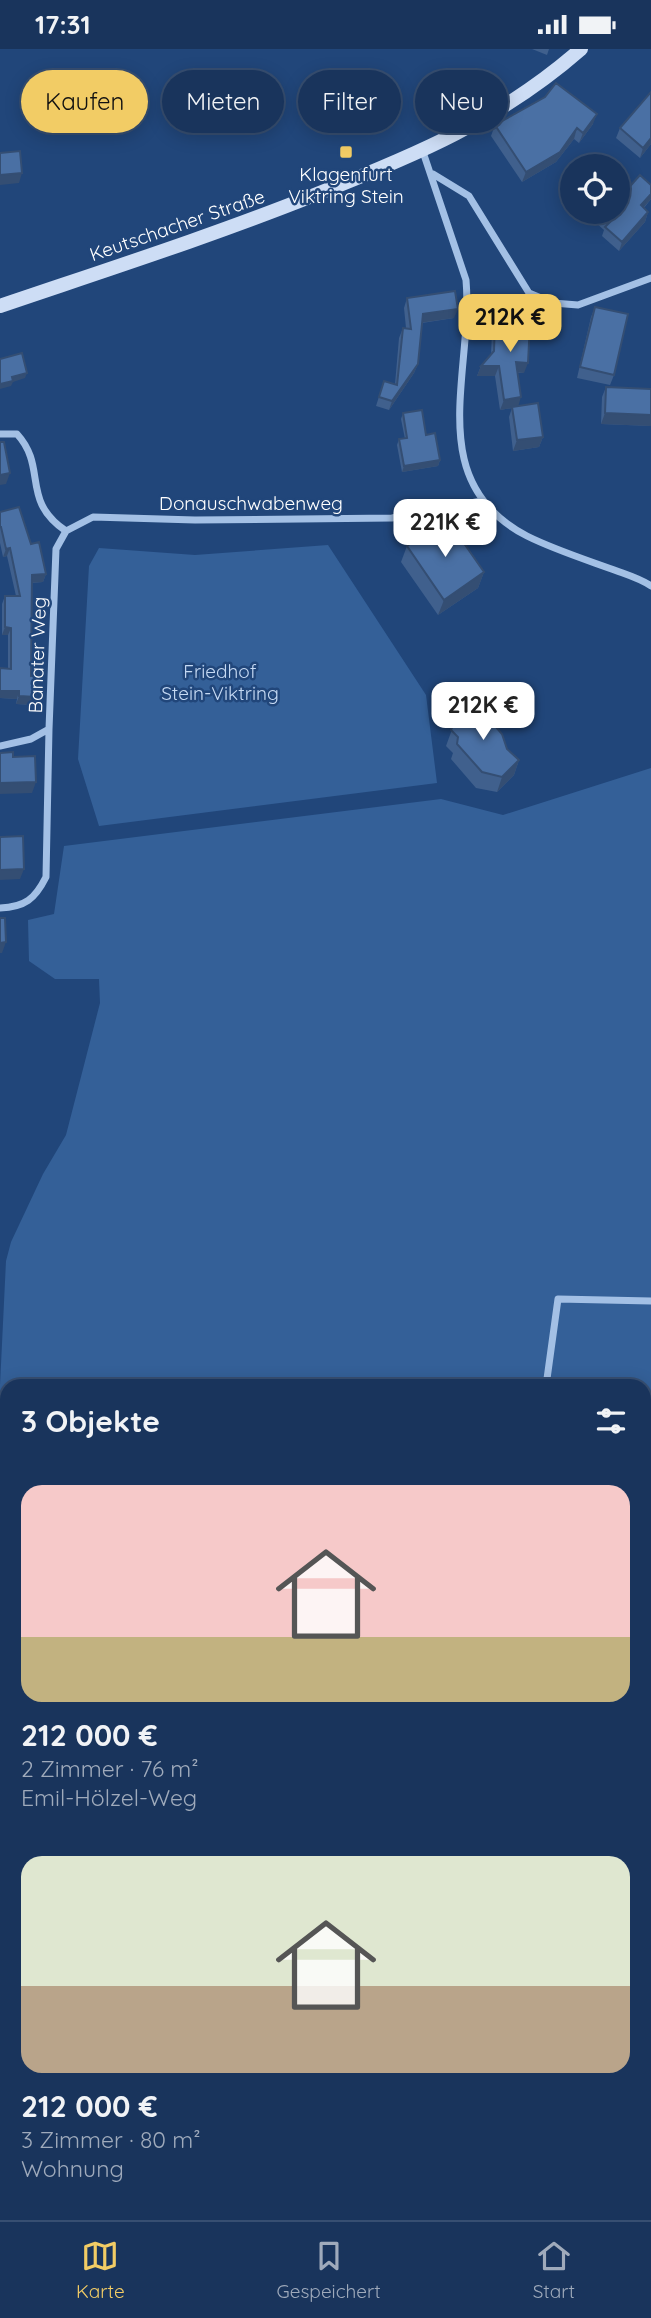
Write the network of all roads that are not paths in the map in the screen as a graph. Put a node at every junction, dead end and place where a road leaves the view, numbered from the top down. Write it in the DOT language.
graph roads {
  1 [pos="581,49"];
  2 [pos="423,152"];
  3 [pos="432,174"];
  4 [pos="651,278"];
  5 [pos="0,306"];
  6 [pos="0,434"];
  7 [pos="481,501"];
  8 [pos="66,531"];
  9 [pos="650,583"];
  10 [pos="49,729"];
  11 [pos="0,747"];
  12 [pos="0,908"];
  13 [pos="651,1301"];
  14 [pos="548,1379"];
  1 -- 2 [label="main road, Keutschacher Straße"];
  2 -- 3 [label="street"];
  2 -- 5 [label="main road, Keutschacher Straße"];
  3 -- 4 [label="street"];
  3 -- 7 [label="street"];
  6 -- 8 [label="street"];
  7 -- 8 [label="street, Donauschwabenweg"];
  7 -- 9 [label="street"];
  8 -- 10 [label="street, Banater Weg"];
  10 -- 11 [label="street, Banater Weg"];
  10 -- 12 [label="street"];
  13 -- 14 [label="street"];
}
